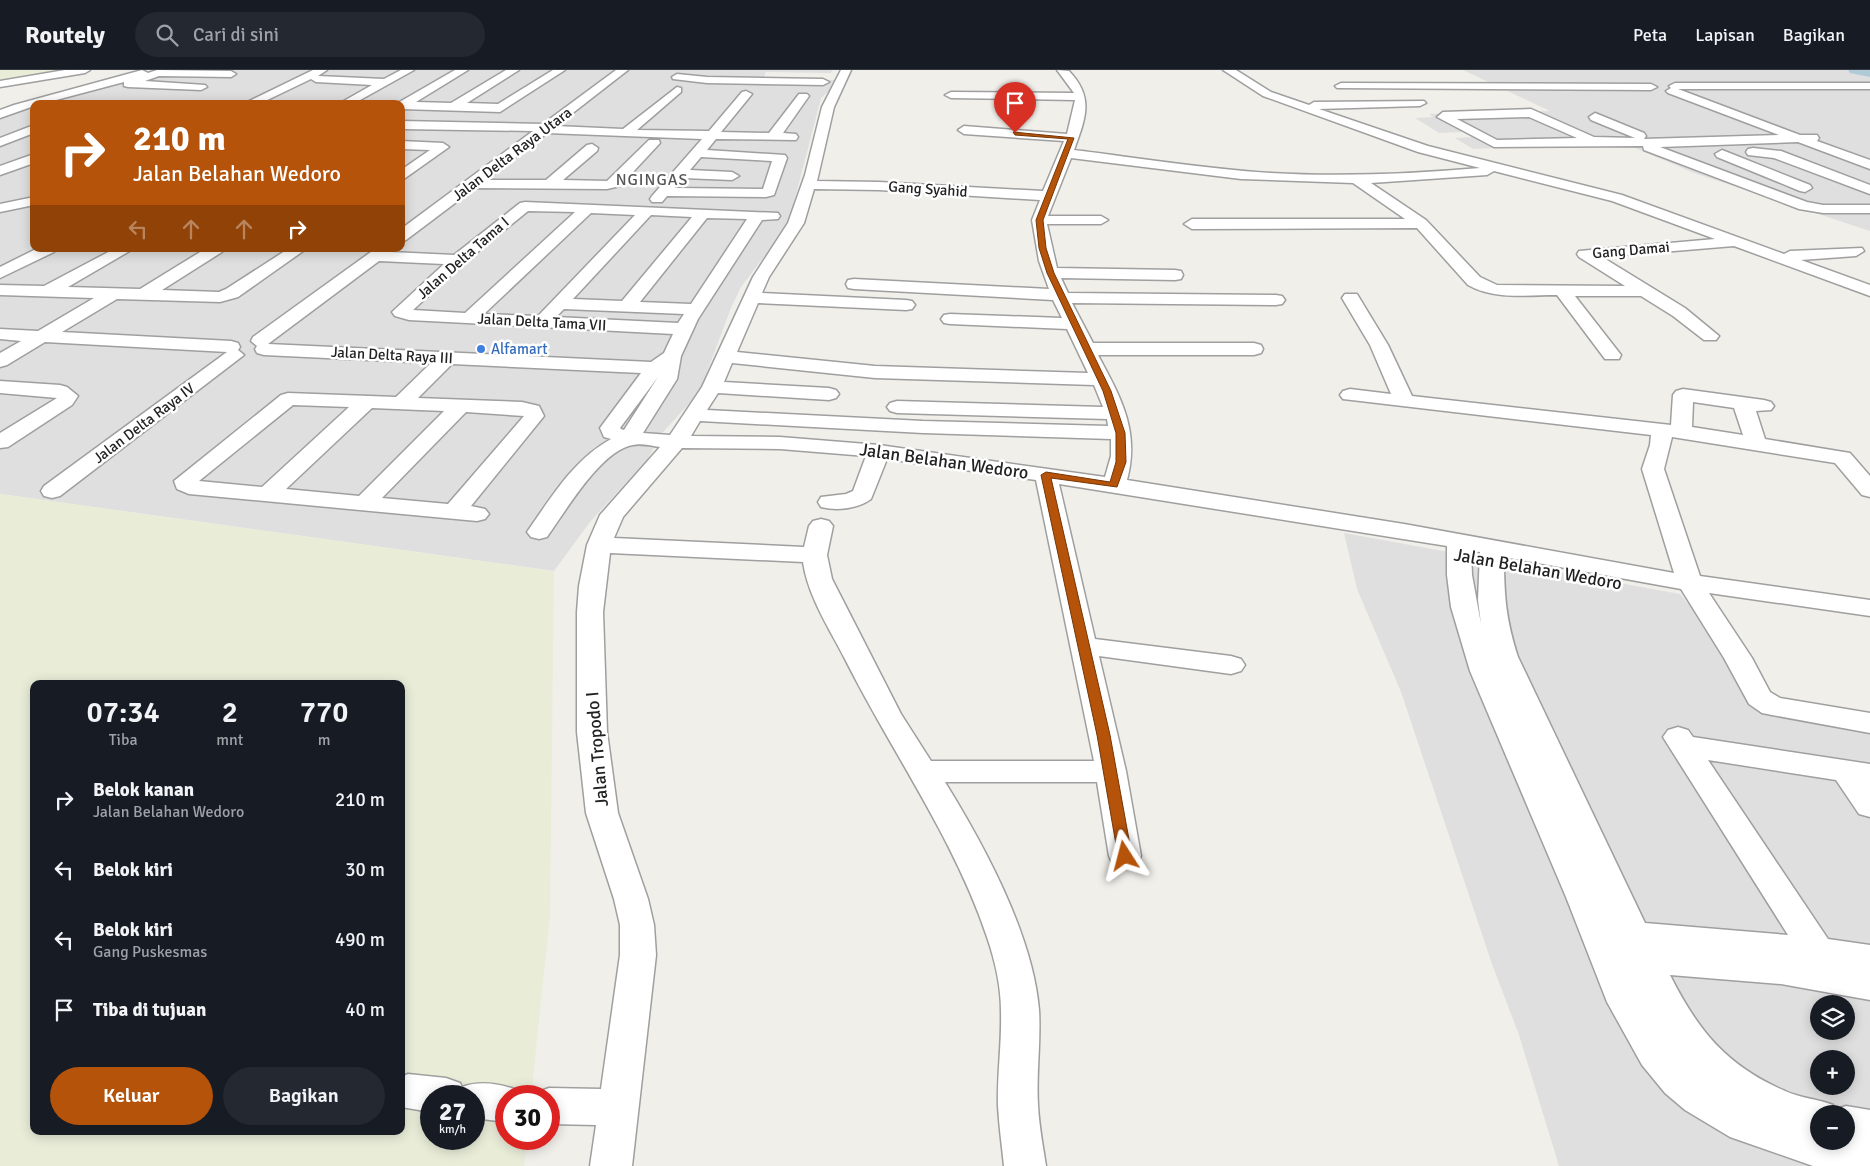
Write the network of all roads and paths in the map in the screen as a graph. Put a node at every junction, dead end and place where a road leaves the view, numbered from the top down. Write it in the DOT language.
graph roads {
  1 [pos="85,70"];
  2 [pos="169,70"];
  3 [pos="215,70"];
  4 [pos="336,70"];
  5 [pos="409,70"];
  6 [pos="463,70"];
  7 [pos="514,70"];
  8 [pos="560,70"];
  9 [pos="624,70"];
  10 [pos="685,70"];
  11 [pos="763,70"];
  12 [pos="846,70"];
  13 [pos="1062,70"];
  14 [pos="1228,70"];
  15 [pos="236,72"];
  16 [pos="190,73"];
  17 [pos="1470,73"];
  18 [pos="319,75"];
  19 [pos="1379,75"];
  20 [pos="1427,75"];
  21 [pos="1568,75"];
  22 [pos="1641,75"];
  23 [pos="1502,80"];
  24 [pos="758,81"];
  25 [pos="387,82"];
  26 [pos="822,82"];
  27 [pos="0,84"];
  28 [pos="128,84"];
  29 [pos="1341,86"];
  30 [pos="1390,86"];
  31 [pos="1437,86"];
  32 [pos="201,87"];
  33 [pos="1668,87"];
  34 [pos="1870,88"];
  35 [pos="676,90"];
  36 [pos="702,92"];
  37 [pos="728,93"];
  38 [pos="951,95"];
  39 [pos="1400,95"];
  40 [pos="179,96"];
  41 [pos="803,96"];
  42 [pos="1357,96"];
  43 [pos="97,97"];
  44 [pos="1080,98"];
  45 [pos="39,100"];
  46 [pos="259,100"];
  47 [pos="272,100"];
  48 [pos="355,100"];
  49 [pos="30,103"];
  50 [pos="405,103"];
  51 [pos="1426,104"];
  52 [pos="405,105"];
  53 [pos="453,107"];
  54 [pos="1298,107"];
  55 [pos="30,110"];
  56 [pos="0,114"];
  57 [pos="1484,114"];
  58 [pos="1329,117"];
  59 [pos="1595,117"];
  60 [pos="0,119"];
  61 [pos="405,125"];
  62 [pos="543,129"];
  63 [pos="964,130"];
  64 [pos="30,131"];
  65 [pos="631,132"];
  66 [pos="711,134"];
  67 [pos="1813,138"];
  68 [pos="1799,139"];
  69 [pos="1594,141"];
  70 [pos="0,142"];
  71 [pos="1544,142"];
  72 [pos="1640,143"];
  73 [pos="1659,143"];
  74 [pos="405,145"];
  75 [pos="1068,145"];
  76 [pos="574,147"];
  77 [pos="629,149"];
  78 [pos="0,150"];
  79 [pos="30,151"];
  80 [pos="699,153"];
  81 [pos="726,154"];
  82 [pos="1722,154"];
  83 [pos="1676,158"];
  84 [pos="1870,159"];
  85 [pos="30,160"];
  86 [pos="1870,165"];
  87 [pos="1508,170"];
  88 [pos="0,172"];
  89 [pos="405,174"];
  90 [pos="680,174"];
  91 [pos="714,175"];
  92 [pos="732,176"];
  93 [pos="1357,180"];
  94 [pos="972,182"];
  95 [pos="473,184"];
  96 [pos="809,185"];
  97 [pos="549,186"];
  98 [pos="1870,190"];
  99 [pos="30,196"];
  100 [pos="0,201"];
  101 [pos="656,201"];
  102 [pos="30,202"];
  103 [pos="0,208"];
  104 [pos="588,208"];
  105 [pos="1044,208"];
  106 [pos="1863,209"];
  107 [pos="703,213"];
  108 [pos="1101,220"];
  109 [pos="1421,223"];
  110 [pos="1192,224"];
  111 [pos="405,234"];
  112 [pos="1736,242"];
  113 [pos="405,250"];
  114 [pos="1856,251"];
  115 [pos="42,252"];
  116 [pos="120,252"];
  117 [pos="211,252"];
  118 [pos="293,252"];
  119 [pos="380,252"];
  120 [pos="462,256"];
  121 [pos="1779,257"];
  122 [pos="0,272"];
  123 [pos="1050,273"];
  124 [pos="1175,275"];
  125 [pos="854,284"];
  126 [pos="0,290"];
  127 [pos="1643,290"];
  128 [pos="1562,291"];
  129 [pos="1870,291"];
  130 [pos="48,292"];
  131 [pos="105,294"];
  132 [pos="141,296"];
  133 [pos="1062,297"];
  134 [pos="751,298"];
  135 [pos="1351,298"];
  136 [pos="1276,300"];
  137 [pos="560,304"];
  138 [pos="906,305"];
  139 [pos="627,306"];
  140 [pos="695,309"];
  141 [pos="401,312"];
  142 [pos="469,318"];
  143 [pos="950,319"];
  144 [pos="542,322"];
  145 [pos="1074,324"];
  146 [pos="683,329"];
  147 [pos="0,334"];
  148 [pos="34,336"];
  149 [pos="1710,336"];
  150 [pos="262,345"];
  151 [pos="1088,349"];
  152 [pos="1254,349"];
  153 [pos="0,351"];
  154 [pos="233,351"];
  155 [pos="1612,356"];
  156 [pos="726,357"];
  157 [pos="456,358"];
  158 [pos="0,361"];
  159 [pos="666,365"];
  160 [pos="1101,379"];
  161 [pos="0,387"];
  162 [pos="712,387"];
  163 [pos="829,394"];
  164 [pos="1350,395"];
  165 [pos="1404,400"];
  166 [pos="368,401"];
  167 [pos="402,403"];
  168 [pos="1743,403"];
  169 [pos="424,404"];
  170 [pos="462,405"];
  171 [pos="1764,406"];
  172 [pos="896,407"];
  173 [pos="695,415"];
  174 [pos="1118,423"];
  175 [pos="1672,431"];
  176 [pos="629,438"];
  177 [pos="0,442"];
  178 [pos="676,442"];
  179 [pos="1756,443"];
  180 [pos="879,451"];
  181 [pos="1046,475"];
  182 [pos="1114,485"];
  183 [pos="1870,490"];
  184 [pos="52,491"];
  185 [pos="267,495"];
  186 [pos="364,504"];
  187 [pos="454,512"];
  188 [pos="477,514"];
  189 [pos="822,528"];
  190 [pos="539,532"];
  191 [pos="599,545"];
  192 [pos="1459,550"];
  193 [pos="1492,556"];
  194 [pos="1691,585"];
  195 [pos="1870,608"];
  196 [pos="1085,646"];
  197 [pos="1232,665"];
  198 [pos="1870,723"];
  199 [pos="1111,771"];
  200 [pos="923,772"];
  201 [pos="1858,773"];
  202 [pos="1870,806"];
  203 [pos="1125,856"];
  204 [pos="1622,947"];
  205 [pos="1870,960"];
  206 [pos="1823,964"];
  207 [pos="1870,985"];
  208 [pos="408,1092"];
  209 [pos="420,1093"];
  210 [pos="560,1106"];
  211 [pos="620,1108"];
  212 [pos="1810,1116"];
  213 [pos="1855,1126"];
  214 [pos="1870,1129"];
  215 [pos="1870,1163"];
  216 [pos="611,1166"];
  217 [pos="1025,1166"];
  1 -- 27 [label="street"];
  2 -- 45 [label="street"];
  3 -- 16 [label="street"];
  4 -- 18 [label="street"];
  5 -- 25 [label="street"];
  6 -- 50 [label="street"];
  7 -- 53 [label="street"];
  8 -- 53 [label="street"];
  9 -- 62 [label="street, Jalan Delta Raya Utara"];
  10 -- 24 [label="street"];
  11 -- 24 [label="street"];
  12 -- 96 [label="street, Jalan Tropodo I"];
  13 -- 44 [label="street"];
  14 -- 54 [label="street"];
  15 -- 16 [label="street"];
  15 -- 32 [label="street"];
  16 -- 28 [label="street"];
  17 -- 23 [label="street"];
  18 -- 25 [label="street"];
  18 -- 46 [label="street"];
  18 -- 47 [label="street"];
  19 -- 30 [label="street"];
  20 -- 31 [label="street"];
  21 -- 23 [label="street"];
  22 -- 33 [label="street"];
  23 -- 31 [label="street"];
  23 -- 33 [label="street"];
  24 -- 26 [label="street"];
  25 -- 48 [label="street"];
  28 -- 32 [label="street"];
  28 -- 43 [label="street"];
  29 -- 30 [label="street"];
  30 -- 31 [label="street"];
  30 -- 39 [label="street"];
  32 -- 40 [label="street"];
  33 -- 34 [label="street"];
  33 -- 67 [label="street"];
  33 -- 68 [label="street"];
  35 -- 36 [label="street"];
  35 -- 65 [label="street"];
  37 -- 66 [label="street"];
  38 -- 44 [label="street"];
  39 -- 42 [label="street"];
  39 -- 51 [label="street"];
  41 -- 66 [label="street"];
  44 -- 75 [label="street"];
  49 -- 56 [label="street"];
  51 -- 54 [label="street"];
  51 -- 58 [label="street"];
  52 -- 53 [label="street"];
  54 -- 58 [label="street"];
  55 -- 60 [label="street"];
  57 -- 69 [label="street"];
  57 -- 71 [label="street"];
  57 -- 71 [label="street"];
  58 -- 87 [label="street"];
  59 -- 73 [label="street"];
  61 -- 62 [label="street"];
  62 -- 65 [label="street"];
  62 -- 95 [label="street, Jalan Delta Raya Utara"];
  63 -- 75 [label="street"];
  64 -- 70 [label="street"];
  65 -- 66 [label="street"];
  66 -- 80 [label="street"];
  67 -- 68 [label="street"];
  67 -- 84 [label="street"];
  68 -- 73 [label="street"];
  68 -- 86 [label="street"];
  69 -- 71 [label="street"];
  69 -- 72 [label="street"];
  72 -- 73 [label="street"];
  72 -- 83 [label="street"];
  74 -- 89 [label="street"];
  75 -- 93 [label="street"];
  75 -- 105 [label="street"];
  76 -- 97 [label="street"];
  77 -- 97 [label="street"];
  78 -- 79 [label="street"];
  80 -- 81 [label="street"];
  80 -- 90 [label="street"];
  81 -- 91 [label="street"];
  81 -- 101 [label="street"];
  82 -- 83 [label="street"];
  82 -- 98 [label="street"];
  82 -- 106 [label="street"];
  83 -- 106 [label="street"];
  85 -- 88 [label="street"];
  87 -- 93 [label="street"];
  87 -- 112 [label="street"];
  90 -- 91 [label="street"];
  90 -- 101 [label="street"];
  91 -- 92 [label="street"];
  93 -- 109 [label="street"];
  94 -- 96 [label="street"];
  95 -- 97 [label="street"];
  95 -- 111 [label="street, Jalan Delta Raya Utara"];
  96 -- 105 [label="street"];
  96 -- 134 [label="street, Jalan Tropodo I"];
  99 -- 100 [label="street"];
  101 -- 104 [label="street"];
  101 -- 107 [label="street"];
  101 -- 137 [label="street"];
  102 -- 103 [label="street"];
  104 -- 120 [label="street, Jalan Delta Tama I"];
  104 -- 142 [label="street"];
  105 -- 108 [label="street"];
  105 -- 123 [label="street"];
  107 -- 139 [label="street"];
  107 -- 140 [label="street"];
  109 -- 110 [label="street"];
  109 -- 128 [label="street"];
  112 -- 121 [label="street"];
  112 -- 127 [label="street, Gang Damai"];
  113 -- 120 [label="street"];
  114 -- 121 [label="street"];
  115 -- 122 [label="street"];
  116 -- 130 [label="street"];
  117 -- 132 [label="street"];
  118 -- 132 [label="street"];
  119 -- 120 [label="street"];
  119 -- 150 [label="street"];
  120 -- 141 [label="street, Jalan Delta Tama I"];
  121 -- 129 [label="street"];
  123 -- 124 [label="street"];
  123 -- 133 [label="street"];
  125 -- 133 [label="street"];
  126 -- 130 [label="street"];
  127 -- 128 [label="street"];
  127 -- 149 [label="street, Gang Damai"];
  128 -- 155 [label="street"];
  130 -- 131 [label="street"];
  131 -- 132 [label="street"];
  131 -- 148 [label="street"];
  133 -- 136 [label="street"];
  133 -- 145 [label="street"];
  134 -- 138 [label="street"];
  134 -- 156 [label="street, Jalan Tropodo I"];
  135 -- 165 [label="street"];
  137 -- 139 [label="street"];
  137 -- 144 [label="street"];
  139 -- 140 [label="street"];
  140 -- 146 [label="street"];
  141 -- 142 [label="street, Jalan Delta Tama VII"];
  142 -- 144 [label="street, Jalan Delta Tama VII"];
  143 -- 145 [label="street"];
  144 -- 146 [label="street, Jalan Delta Tama VII"];
  145 -- 151 [label="street"];
  146 -- 159 [label="street"];
  147 -- 148 [label="street"];
  148 -- 153 [label="street"];
  148 -- 154 [label="street"];
  148 -- 158 [label="street"];
  150 -- 154 [label="street"];
  150 -- 157 [label="street, Jalan Delta Raya III"];
  151 -- 152 [label="street"];
  151 -- 160 [label="street"];
  154 -- 184 [label="street, Jalan Delta Raya IV"];
  156 -- 160 [label="street"];
  156 -- 162 [label="street, Jalan Tropodo I"];
  157 -- 159 [label="street, Jalan Delta Raya III"];
  157 -- 167 [label="street"];
  157 -- 169 [label="street"];
  159 -- 176 [label="street"];
  160 -- 174 [label="street"];
  161 -- 177 [label="street"];
  162 -- 163 [label="street"];
  162 -- 173 [label="street, Jalan Tropodo I"];
  164 -- 165 [label="street"];
  165 -- 175 [label="street"];
  166 -- 167 [label="street"];
  166 -- 185 [label="street"];
  166 -- 185 [label="street"];
  167 -- 169 [label="street"];
  168 -- 171 [label="street"];
  168 -- 175 [label="street"];
  168 -- 179 [label="street"];
  169 -- 170 [label="street"];
  170 -- 186 [label="street"];
  170 -- 187 [label="street"];
  172 -- 174 [label="street"];
  173 -- 174 [label="street"];
  173 -- 178 [label="street, Jalan Tropodo I"];
  174 -- 182 [label="street"];
  175 -- 179 [label="street"];
  175 -- 194 [label="street"];
  176 -- 178 [label="street, Jalan Belahan Wedoro"];
  176 -- 190 [label="street"];
  178 -- 180 [label="street, Jalan Belahan Wedoro"];
  178 -- 191 [label="street, Jalan Tropodo I"];
  179 -- 183 [label="street"];
  180 -- 181 [label="street, Jalan Belahan Wedoro"];
  180 -- 189 [label="street"];
  181 -- 182 [label="street, Jalan Belahan Wedoro"];
  181 -- 196 [label="street"];
  182 -- 192 [label="street, Jalan Belahan Wedoro"];
  185 -- 186 [label="street"];
  186 -- 187 [label="street"];
  187 -- 188 [label="street"];
  189 -- 191 [label="street"];
  189 -- 200 [label="street"];
  191 -- 211 [label="street, Jalan Tropodo I"];
  192 -- 193 [label="street, Jalan Belahan Wedoro"];
  192 -- 204 [label="street"];
  193 -- 194 [label="street, Jalan Belahan Wedoro"];
  193 -- 204 [label="street"];
  194 -- 195 [label="street, Jalan Belahan Wedoro"];
  194 -- 198 [label="street"];
  196 -- 197 [label="street"];
  196 -- 199 [label="street"];
  199 -- 200 [label="street"];
  199 -- 203 [label="street"];
  200 -- 217 [label="street"];
  201 -- 202 [label="street"];
  201 -- 206 [label="street"];
  204 -- 206 [label="street"];
  204 -- 212 [label="street"];
  204 -- 215 [label="street"];
  205 -- 206 [label="street"];
  206 -- 207 [label="street"];
  208 -- 209 [label="street"];
  210 -- 211 [label="street"];
  211 -- 216 [label="street, Jalan Tropodo I"];
  213 -- 214 [label="street"];
}
